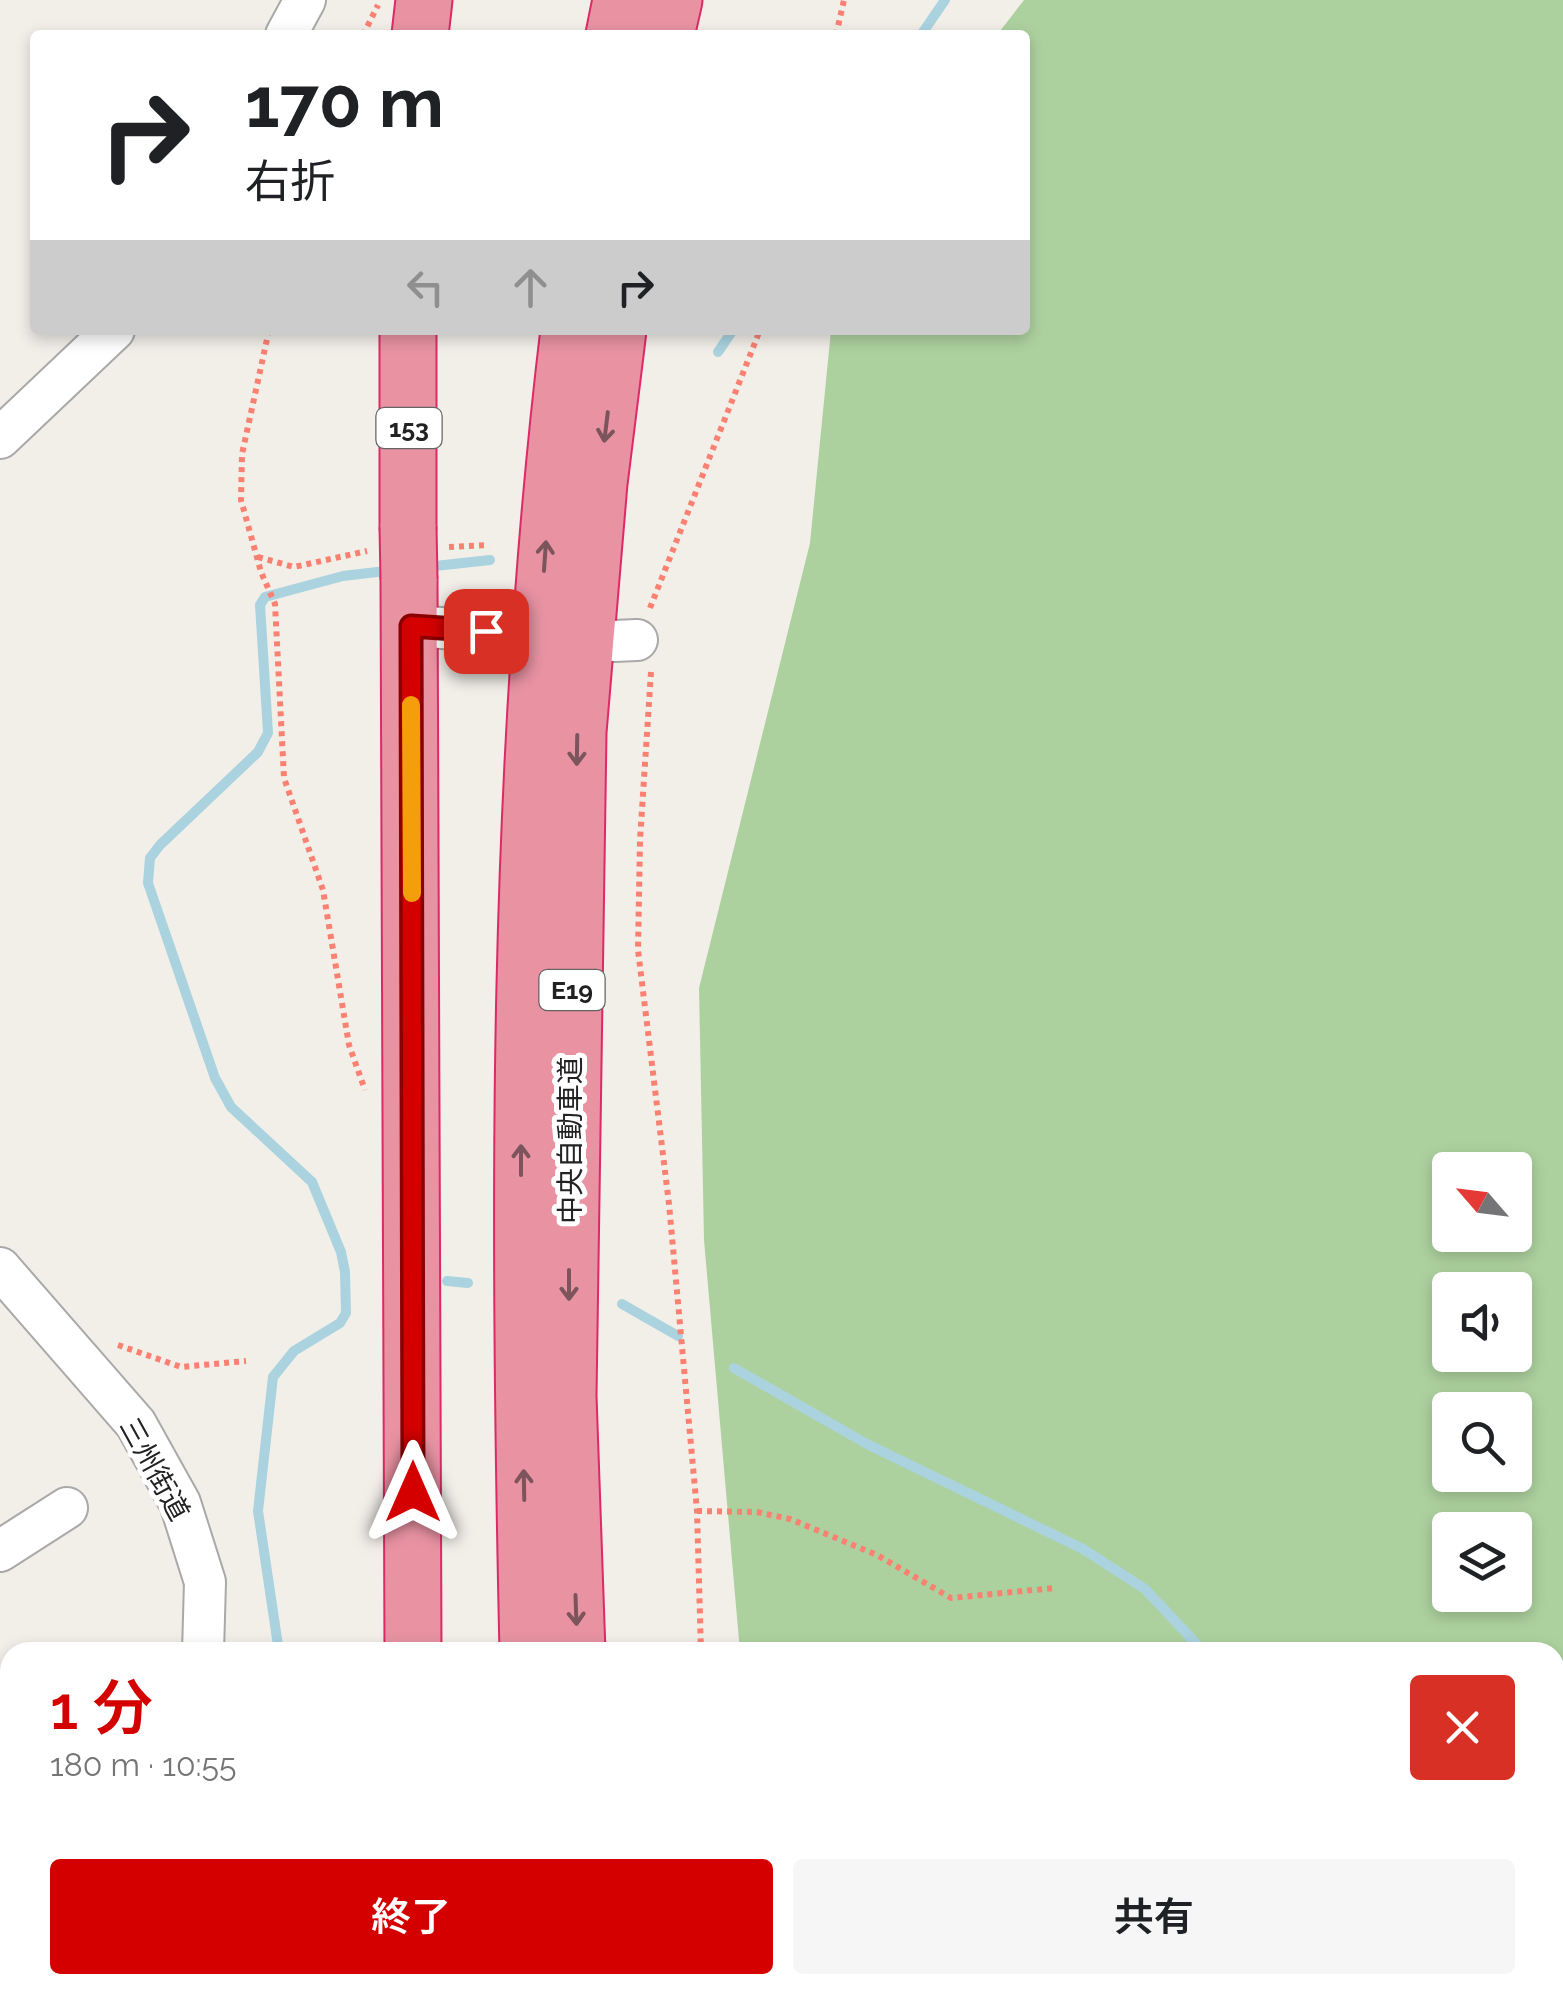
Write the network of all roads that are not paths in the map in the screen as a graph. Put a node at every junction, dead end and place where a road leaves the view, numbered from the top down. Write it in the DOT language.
graph roads {
  1 [pos="305,0"];
  2 [pos="424,0"];
  3 [pos="621,0"];
  4 [pos="674,0"];
  5 [pos="289,30"];
  6 [pos="421,30"];
  7 [pos="615,30"];
  8 [pos="667,30"];
  9 [pos="109,335"];
  10 [pos="408,335"];
  11 [pos="567,335"];
  12 [pos="617,335"];
  13 [pos="0,438"];
  14 [pos="409,577"];
  15 [pos="486,631"];
  16 [pos="0,1268"];
  17 [pos="67,1508"];
  18 [pos="0,1551"];
  19 [pos="204,1642"];
  20 [pos="414,1642"];
  21 [pos="528,1642"];
  22 [pos="577,1642"];
  1 -- 5 [label="street"];
  2 -- 6 [label="highway"];
  3 -- 7 [label="highway"];
  4 -- 8 [label="highway"];
  9 -- 13 [label="street"];
  10 -- 14 [label="highway, 153"];
  21 -- 11 [label="highway, 中央自動車道 / E19, one-way"];
  12 -- 22 [label="highway, 中央自動車道 / E19, one-way"];
  14 -- 15 [label="street"];
  14 -- 20 [label="highway, 153"];
  16 -- 19 [label="street, 三州街道"];
  17 -- 18 [label="street"];
}
